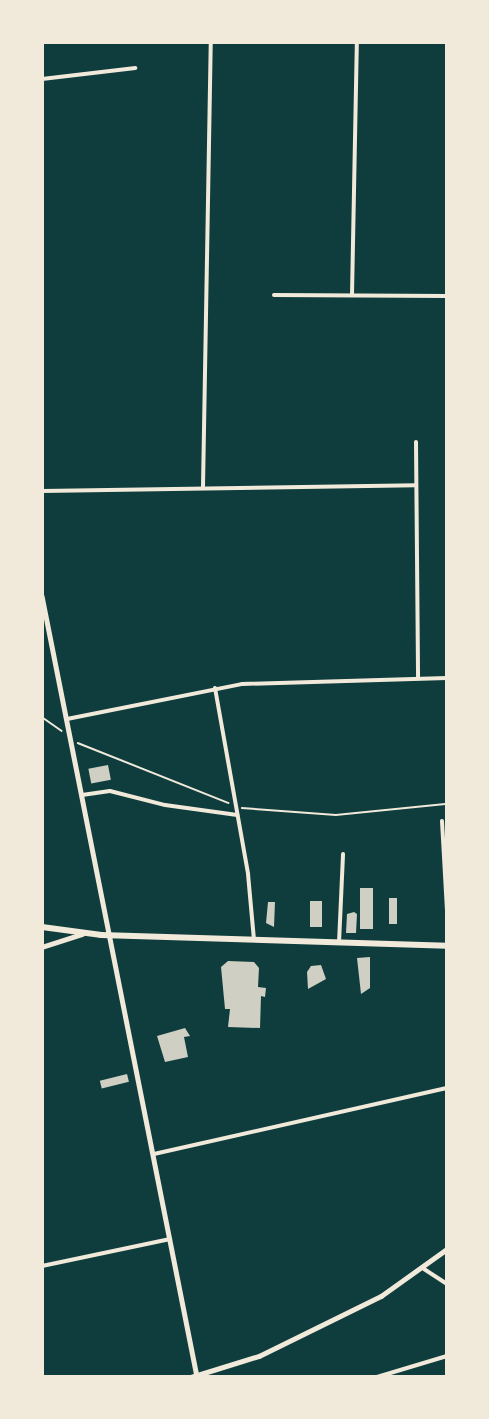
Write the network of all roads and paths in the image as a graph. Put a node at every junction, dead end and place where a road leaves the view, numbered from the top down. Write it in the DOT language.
graph roads {
  1 [pos="210,42"];
  2 [pos="357,42"];
  3 [pos="135,68"];
  4 [pos="42,79"];
  5 [pos="274,295"];
  6 [pos="352,295"];
  7 [pos="447,296"];
  8 [pos="416,442"];
  9 [pos="416,485"];
  10 [pos="203,487"];
  11 [pos="42,490"];
  12 [pos="42,596"];
  13 [pos="418,678"];
  14 [pos="447,678"];
  15 [pos="215,688"];
  16 [pos="42,717"];
  17 [pos="67,718"];
  18 [pos="62,731"];
  19 [pos="79,744"];
  20 [pos="82,795"];
  21 [pos="230,803"];
  22 [pos="447,804"];
  23 [pos="240,807"];
  24 [pos="238,815"];
  25 [pos="442,821"];
  26 [pos="343,854"];
  27 [pos="447,911"];
  28 [pos="42,927"];
  29 [pos="82,934"];
  30 [pos="111,935"];
  31 [pos="254,940"];
  32 [pos="339,944"];
  33 [pos="447,946"];
  34 [pos="42,948"];
  35 [pos="447,1088"];
  36 [pos="154,1154"];
  37 [pos="170,1239"];
  38 [pos="447,1249"];
  39 [pos="42,1266"];
  40 [pos="424,1269"];
  41 [pos="447,1284"];
  42 [pos="447,1356"];
  43 [pos="214,1374"];
  44 [pos="195,1377"];
  45 [pos="377,1377"];
  1 -- 10 [label="street"];
  2 -- 6 [label="street"];
  3 -- 4 [label="street"];
  5 -- 6 [label="street"];
  6 -- 7 [label="street"];
  8 -- 9 [label="street"];
  9 -- 10 [label="street"];
  9 -- 13 [label="street"];
  10 -- 11 [label="street"];
  12 -- 17 [label="main road"];
  13 -- 14 [label="street"];
  13 -- 15 [label="street"];
  15 -- 17 [label="street"];
  15 -- 24 [label="street"];
  16 -- 18 [label="path"];
  17 -- 20 [label="main road"];
  19 -- 21 [label="path"];
  20 -- 24 [label="street"];
  20 -- 30 [label="main road"];
  22 -- 23 [label="path"];
  24 -- 31 [label="street"];
  25 -- 27 [label="street"];
  26 -- 32 [label="street"];
  28 -- 29 [label="highway"];
  29 -- 30 [label="highway"];
  29 -- 34 [label="main road"];
  30 -- 31 [label="highway"];
  30 -- 36 [label="main road"];
  31 -- 32 [label="highway"];
  32 -- 33 [label="highway"];
  35 -- 36 [label="street"];
  36 -- 37 [label="main road"];
  37 -- 39 [label="street"];
  37 -- 44 [label="main road"];
  38 -- 40 [label="main road"];
  40 -- 41 [label="street"];
  40 -- 43 [label="main road"];
  42 -- 45 [label="street"];
  43 -- 44 [label="main road"];
}
